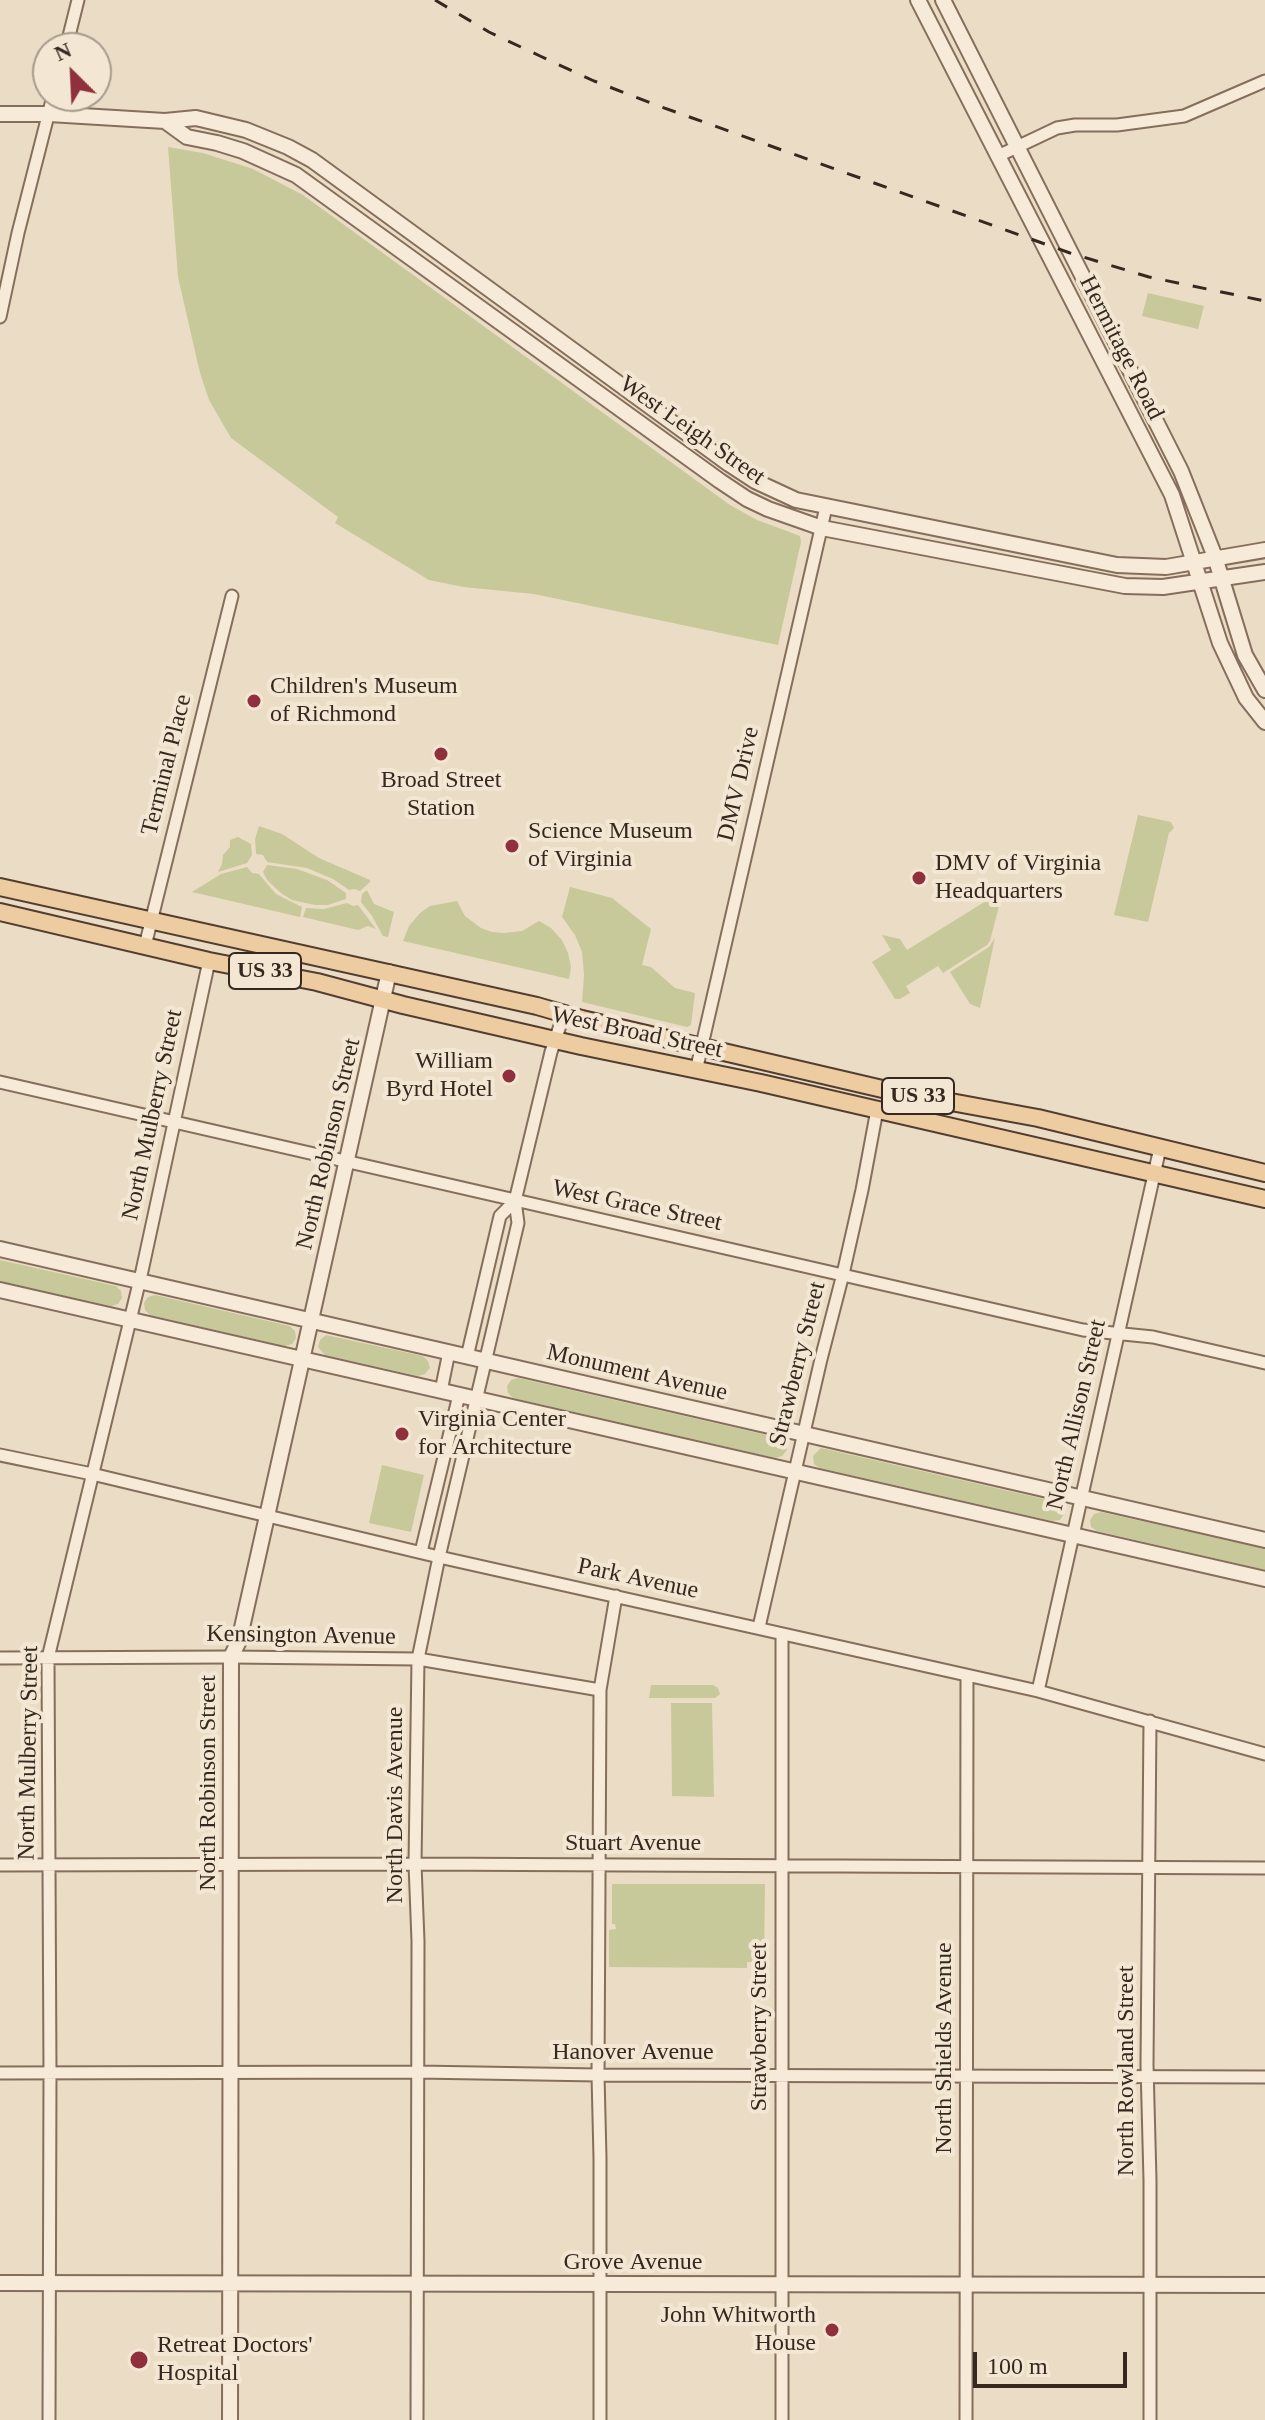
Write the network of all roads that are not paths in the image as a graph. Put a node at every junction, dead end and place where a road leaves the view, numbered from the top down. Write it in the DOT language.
graph roads {
  1 [pos="78,0"];
  2 [pos="918,0"];
  3 [pos="943,0"];
  4 [pos="70,32"];
  5 [pos="1265,81"];
  6 [pos="0,114"];
  7 [pos="49,114"];
  8 [pos="165,121"];
  9 [pos="1016,147"];
  10 [pos="998,156"];
  11 [pos="0,317"];
  12 [pos="826,507"];
  13 [pos="822,528"];
  14 [pos="1265,550"];
  15 [pos="1216,560"];
  16 [pos="1195,564"];
  17 [pos="1265,572"];
  18 [pos="1221,578"];
  19 [pos="1201,582"];
  20 [pos="232,596"];
  21 [pos="1265,690"];
  22 [pos="1265,722"];
  23 [pos="0,887"];
  24 [pos="0,912"];
  25 [pos="151,921"];
  26 [pos="145,946"];
  27 [pos="209,961"];
  28 [pos="389,972"];
  29 [pos="384,999"];
  30 [pos="564,1014"];
  31 [pos="555,1040"];
  32 [pos="701,1047"];
  33 [pos="696,1071"];
  34 [pos="0,1082"];
  35 [pos="877,1110"];
  36 [pos="173,1122"];
  37 [pos="1160,1148"];
  38 [pos="348,1162"];
  39 [pos="1265,1173"];
  40 [pos="1154,1174"];
  41 [pos="1265,1199"];
  42 [pos="515,1201"];
  43 [pos="0,1249"];
  44 [pos="843,1274"];
  45 [pos="139,1281"];
  46 [pos="0,1290"];
  47 [pos="130,1319"];
  48 [pos="312,1321"];
  49 [pos="1118,1334"];
  50 [pos="449,1352"];
  51 [pos="467,1357"];
  52 [pos="303,1359"];
  53 [pos="487,1361"];
  54 [pos="1265,1363"];
  55 [pos="441,1391"];
  56 [pos="459,1395"];
  57 [pos="478,1399"];
  58 [pos="804,1434"];
  59 [pos="0,1455"];
  60 [pos="795,1471"];
  61 [pos="92,1474"];
  62 [pos="1081,1497"];
  63 [pos="267,1516"];
  64 [pos="1073,1535"];
  65 [pos="1265,1540"];
  66 [pos="421,1552"];
  67 [pos="439,1557"];
  68 [pos="1265,1579"];
  69 [pos="616,1596"];
  70 [pos="759,1627"];
  71 [pos="782,1634"];
  72 [pos="231,1657"];
  73 [pos="0,1658"];
  74 [pos="48,1658"];
  75 [pos="418,1659"];
  76 [pos="967,1676"];
  77 [pos="600,1690"];
  78 [pos="1038,1691"];
  79 [pos="1150,1721"];
  80 [pos="1265,1754"];
  81 [pos="229,1864"];
  82 [pos="415,1864"];
  83 [pos="0,1865"];
  84 [pos="49,1865"];
  85 [pos="599,1866"];
  86 [pos="782,1867"];
  87 [pos="967,1867"];
  88 [pos="1148,1867"];
  89 [pos="1265,1868"];
  90 [pos="229,2072"];
  91 [pos="418,2072"];
  92 [pos="0,2073"];
  93 [pos="50,2073"];
  94 [pos="598,2075"];
  95 [pos="783,2075"];
  96 [pos="967,2075"];
  97 [pos="1147,2077"];
  98 [pos="1265,2077"];
  99 [pos="0,2283"];
  100 [pos="230,2283"];
  101 [pos="49,2284"];
  102 [pos="417,2284"];
  103 [pos="783,2284"];
  104 [pos="600,2285"];
  105 [pos="966,2285"];
  106 [pos="1149,2285"];
  107 [pos="1265,2285"];
  108 [pos="49,2420"];
  109 [pos="230,2420"];
  110 [pos="417,2420"];
  111 [pos="600,2420"];
  112 [pos="782,2420"];
  113 [pos="966,2420"];
  114 [pos="1150,2420"];
  1 -- 4 [label="street"];
  2 -- 10 [label="street, Hermitage Road"];
  3 -- 9 [label="street, Hermitage Road"];
  5 -- 9 [label="street"];
  6 -- 7 [label="street, West Leigh Street"];
  7 -- 8 [label="street, West Leigh Street"];
  7 -- 11 [label="street"];
  8 -- 12 [label="street, West Leigh Street"];
  8 -- 13 [label="street, West Leigh Street"];
  9 -- 10 [label="street"];
  9 -- 15 [label="street, Hermitage Road"];
  10 -- 16 [label="street, Hermitage Road"];
  12 -- 13 [label="street, DMV Drive"];
  12 -- 16 [label="street, West Leigh Street"];
  13 -- 19 [label="street, West Leigh Street"];
  13 -- 32 [label="street, DMV Drive"];
  14 -- 15 [label="street, West Leigh Street"];
  15 -- 16 [label="street, West Leigh Street"];
  15 -- 18 [label="street, Hermitage Road"];
  16 -- 19 [label="street, Hermitage Road"];
  17 -- 18 [label="street, West Leigh Street"];
  18 -- 19 [label="street, West Leigh Street"];
  18 -- 21 [label="street, Hermitage Road"];
  19 -- 22 [label="street, Hermitage Road"];
  20 -- 25 [label="street, Terminal Place"];
  23 -- 25 [label="main road, West Broad Street / US 33"];
  24 -- 26 [label="main road, West Broad Street / US 33"];
  25 -- 26 [label="street, Terminal Place"];
  25 -- 28 [label="main road, West Broad Street / US 33"];
  26 -- 27 [label="main road, West Broad Street / US 33"];
  27 -- 29 [label="main road, West Broad Street / US 33"];
  27 -- 36 [label="street, North Mulberry Street"];
  28 -- 29 [label="street, North Robinson Street"];
  28 -- 30 [label="main road, West Broad Street / US 33"];
  29 -- 31 [label="main road, West Broad Street / US 33"];
  29 -- 38 [label="street, North Robinson Street"];
  30 -- 31 [label="street, North Davis Avenue"];
  30 -- 32 [label="main road, West Broad Street / US 33"];
  31 -- 33 [label="main road, West Broad Street / US 33"];
  31 -- 42 [label="street, North Davis Avenue"];
  32 -- 33 [label="street, DMV Drive"];
  32 -- 37 [label="main road, West Broad Street / US 33"];
  33 -- 35 [label="main road, West Broad Street / US 33"];
  34 -- 36 [label="street, West Grace Street"];
  35 -- 40 [label="main road, West Broad Street / US 33"];
  35 -- 44 [label="street, Strawberry Street"];
  36 -- 38 [label="street, West Grace Street"];
  36 -- 45 [label="street, North Mulberry Street"];
  37 -- 39 [label="main road, West Broad Street / US 33"];
  37 -- 40 [label="street, North Allison Street"];
  38 -- 42 [label="street, West Grace Street"];
  38 -- 48 [label="street, North Robinson Street"];
  40 -- 41 [label="main road, West Broad Street / US 33"];
  40 -- 49 [label="street, North Allison Street"];
  42 -- 44 [label="street, West Grace Street"];
  42 -- 51 [label="street, North Davis Avenue"];
  42 -- 53 [label="street, North Davis Avenue"];
  43 -- 45 [label="street, Monument Avenue"];
  44 -- 49 [label="street, West Grace Street"];
  44 -- 58 [label="street, Strawberry Street"];
  45 -- 47 [label="street, North Mulberry Street"];
  45 -- 48 [label="street, Monument Avenue"];
  46 -- 47 [label="street"];
  47 -- 52 [label="street"];
  47 -- 61 [label="street, North Mulberry Street"];
  48 -- 50 [label="street, Monument Avenue"];
  48 -- 52 [label="street, North Robinson Street"];
  49 -- 54 [label="street, West Grace Street"];
  49 -- 62 [label="street, North Allison Street"];
  50 -- 51 [label="street, Monument Avenue"];
  50 -- 55 [label="street"];
  51 -- 53 [label="street, Monument Avenue"];
  52 -- 55 [label="street"];
  52 -- 63 [label="street, North Robinson Street"];
  53 -- 57 [label="street, North Davis Avenue"];
  53 -- 58 [label="street, Monument Avenue"];
  55 -- 56 [label="street"];
  56 -- 57 [label="street"];
  56 -- 66 [label="street"];
  57 -- 60 [label="street"];
  57 -- 67 [label="street, North Davis Avenue"];
  58 -- 60 [label="street, Strawberry Street"];
  58 -- 62 [label="street, Monument Avenue"];
  59 -- 61 [label="street, Park Avenue"];
  60 -- 64 [label="street"];
  60 -- 70 [label="street, Strawberry Street"];
  61 -- 63 [label="street, Park Avenue"];
  61 -- 74 [label="street, North Mulberry Street"];
  62 -- 64 [label="street, North Allison Street"];
  62 -- 65 [label="street, Monument Avenue"];
  63 -- 66 [label="street, Park Avenue"];
  63 -- 72 [label="street, North Robinson Street"];
  64 -- 68 [label="street"];
  64 -- 78 [label="street, North Allison Street"];
  66 -- 67 [label="street, Park Avenue"];
  67 -- 69 [label="street, Park Avenue"];
  67 -- 75 [label="street, North Davis Avenue"];
  69 -- 70 [label="street, Park Avenue"];
  69 -- 77 [label="street"];
  70 -- 71 [label="street, Park Avenue"];
  71 -- 76 [label="street, Park Avenue"];
  71 -- 86 [label="street, Strawberry Street"];
  72 -- 74 [label="street, Kensington Avenue"];
  72 -- 75 [label="street, Kensington Avenue"];
  72 -- 81 [label="street, North Robinson Street"];
  73 -- 74 [label="street, Kensington Avenue"];
  74 -- 84 [label="street, North Mulberry Street"];
  75 -- 77 [label="street, Kensington Avenue"];
  75 -- 82 [label="street, North Davis Avenue"];
  76 -- 78 [label="street, Park Avenue"];
  76 -- 87 [label="street, North Shields Avenue"];
  77 -- 85 [label="street"];
  78 -- 79 [label="street, Park Avenue"];
  79 -- 80 [label="street, Park Avenue"];
  79 -- 88 [label="street, North Rowland Street"];
  81 -- 82 [label="street, Stuart Avenue"];
  81 -- 84 [label="street, Stuart Avenue"];
  81 -- 90 [label="street, North Robinson Street"];
  82 -- 85 [label="street, Stuart Avenue"];
  82 -- 91 [label="street, North Davis Avenue"];
  83 -- 84 [label="street, Stuart Avenue"];
  84 -- 93 [label="street, North Mulberry Street"];
  85 -- 86 [label="street, Stuart Avenue"];
  85 -- 94 [label="street"];
  86 -- 87 [label="street, Stuart Avenue"];
  86 -- 95 [label="street, Strawberry Street"];
  87 -- 88 [label="street, Stuart Avenue"];
  87 -- 96 [label="street, North Shields Avenue"];
  88 -- 89 [label="street, Stuart Avenue"];
  88 -- 97 [label="street, North Rowland Street"];
  90 -- 91 [label="street, Hanover Avenue"];
  90 -- 93 [label="street, Hanover Avenue"];
  90 -- 100 [label="street, North Robinson Street"];
  91 -- 94 [label="street, Hanover Avenue"];
  91 -- 102 [label="street, North Davis Avenue"];
  92 -- 93 [label="street, Hanover Avenue"];
  93 -- 101 [label="street, North Mulberry Street"];
  94 -- 95 [label="street, Hanover Avenue"];
  94 -- 104 [label="street"];
  95 -- 96 [label="street, Hanover Avenue"];
  95 -- 103 [label="street, Strawberry Street"];
  96 -- 97 [label="street, Hanover Avenue"];
  96 -- 105 [label="street, North Shields Avenue"];
  97 -- 98 [label="street, Hanover Avenue"];
  97 -- 106 [label="street, North Rowland Street"];
  99 -- 101 [label="street, Grove Avenue"];
  100 -- 101 [label="street, Grove Avenue"];
  100 -- 102 [label="street, Grove Avenue"];
  100 -- 109 [label="street, North Robinson Street"];
  101 -- 108 [label="street, North Mulberry Street"];
  102 -- 104 [label="street, Grove Avenue"];
  102 -- 110 [label="street, North Davis Avenue"];
  103 -- 104 [label="street, Grove Avenue"];
  103 -- 105 [label="street, Grove Avenue"];
  103 -- 112 [label="street, Strawberry Street"];
  104 -- 111 [label="street"];
  105 -- 106 [label="street, Grove Avenue"];
  105 -- 113 [label="street, North Shields Avenue"];
  106 -- 107 [label="street, Grove Avenue"];
  106 -- 114 [label="street, North Rowland Street"];
}
